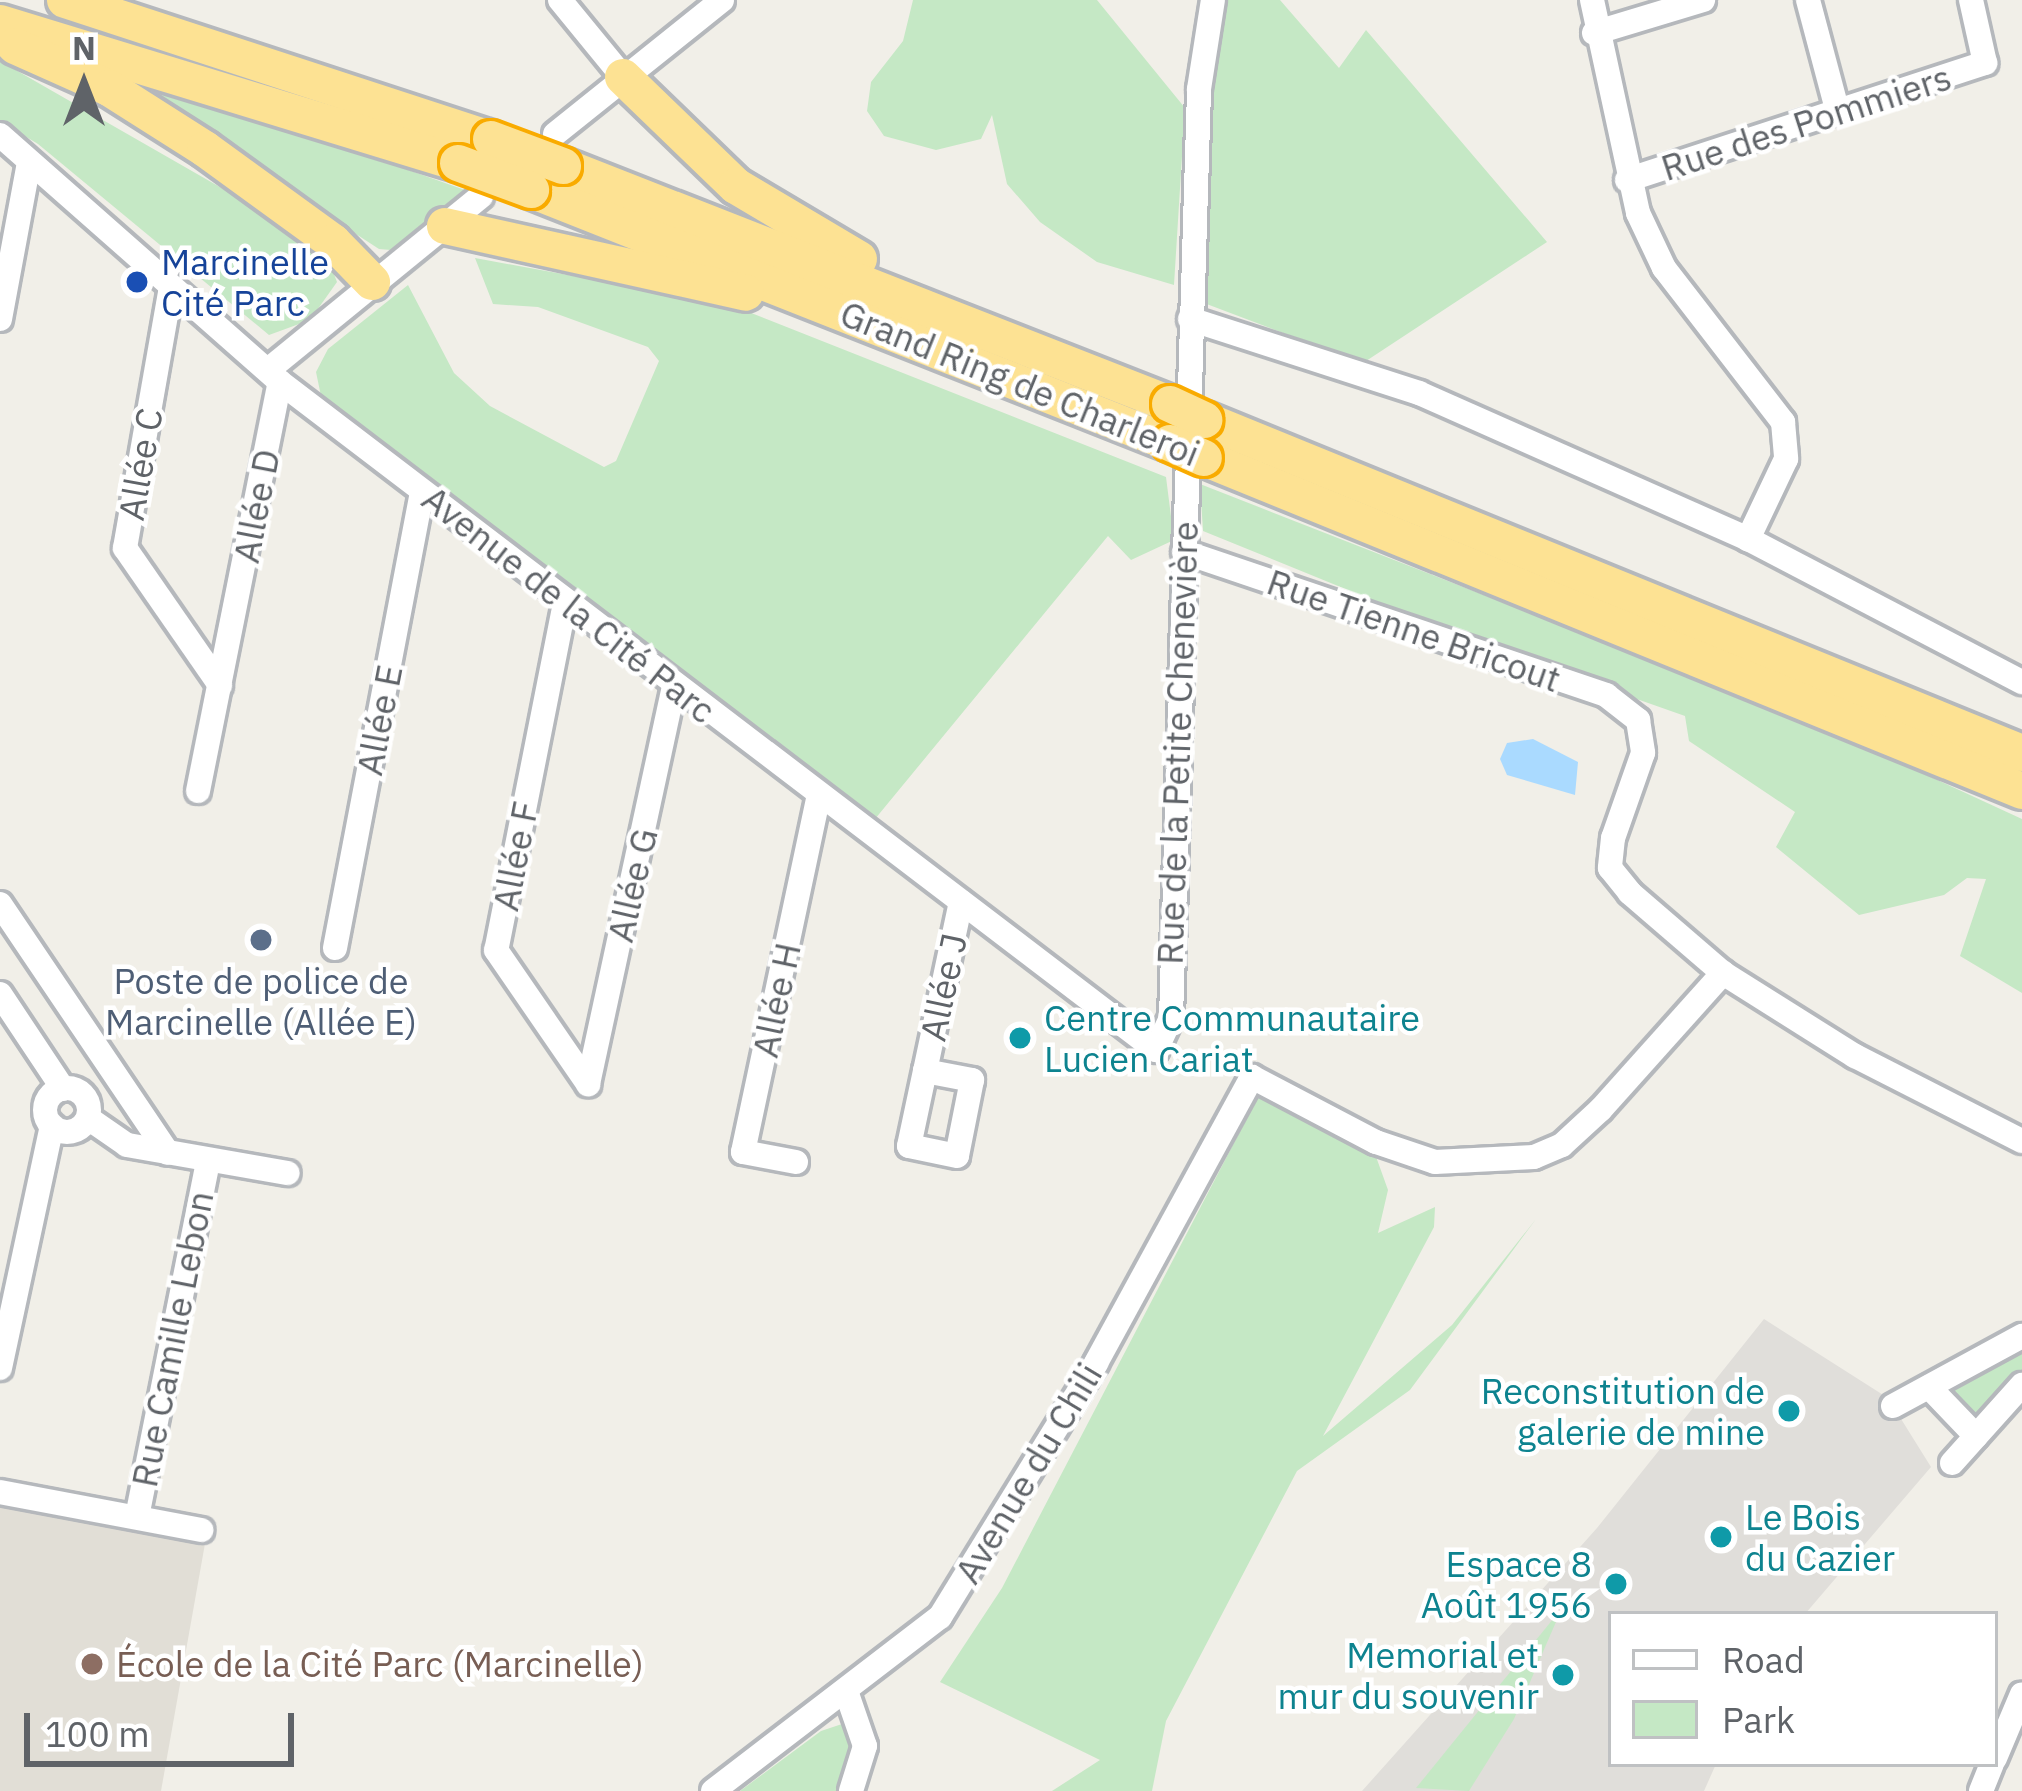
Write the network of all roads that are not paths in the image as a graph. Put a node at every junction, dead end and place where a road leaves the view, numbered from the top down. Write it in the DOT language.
graph roads {
  1 [pos="65,0"];
  2 [pos="560,0"];
  3 [pos="722,0"];
  4 [pos="1213,0"];
  5 [pos="1592,0"];
  6 [pos="1703,0"];
  7 [pos="1808,0"];
  8 [pos="1971,0"];
  9 [pos="0,22"];
  10 [pos="1594,33"];
  11 [pos="0,41"];
  12 [pos="623,77"];
  13 [pos="1837,110"];
  14 [pos="0,135"];
  15 [pos="560,150"];
  16 [pos="29,162"];
  17 [pos="1627,180"];
  18 [pos="481,196"];
  19 [pos="445,226"];
  20 [pos="372,282"];
  21 [pos="171,287"];
  22 [pos="824,302"];
  23 [pos="925,305"];
  24 [pos="0,319"];
  25 [pos="1190,319"];
  26 [pos="274,376"];
  27 [pos="422,491"];
  28 [pos="1748,539"];
  29 [pos="1184,551"];
  30 [pos="565,603"];
  31 [pos="232,630"];
  32 [pos="187,636"];
  33 [pos="2022,682"];
  34 [pos="220,685"];
  35 [pos="674,686"];
  36 [pos="2022,753"];
  37 [pos="198,791"];
  38 [pos="2022,791"];
  39 [pos="819,795"];
  40 [pos="961,902"];
  41 [pos="0,904"];
  42 [pos="335,948"];
  43 [pos="1723,973"];
  44 [pos="0,994"];
  45 [pos="1156,1050"];
  46 [pos="925,1071"];
  47 [pos="588,1084"];
  48 [pos="62,1089"];
  49 [pos="88,1118"];
  50 [pos="52,1126"];
  51 [pos="2022,1141"];
  52 [pos="168,1153"];
  53 [pos="208,1161"];
  54 [pos="796,1162"];
  55 [pos="288,1173"];
  56 [pos="6,1314"];
  57 [pos="2022,1336"];
  58 [pos="0,1368"];
  59 [pos="2022,1385"];
  60 [pos="1929,1387"];
  61 [pos="1894,1406"];
  62 [pos="1976,1436"];
  63 [pos="1952,1463"];
  64 [pos="0,1492"];
  65 [pos="137,1517"];
  66 [pos="201,1530"];
  67 [pos="846,1691"];
  68 [pos="2022,1694"];
  69 [pos="1998,1751"];
  70 [pos="713,1791"];
  71 [pos="851,1791"];
  1 -- 15 [label="highway, Grand Ring de Charleroi, bridge"];
  2 -- 12 [label="street"];
  3 -- 12 [label="street"];
  4 -- 25 [label="street, Rue de la Petite Chenevière"];
  5 -- 10 [label="street"];
  6 -- 10 [label="street"];
  7 -- 13 [label="street"];
  8 -- 13 [label="street, Rue des Pommiers"];
  9 -- 22 [label="highway, Grand Ring de Charleroi, bridge"];
  10 -- 17 [label="street"];
  11 -- 20 [label="highway"];
  12 -- 15 [label="street"];
  12 -- 23 [label="highway"];
  13 -- 17 [label="street, Rue des Pommiers"];
  14 -- 16 [label="street, Avenue de la Cité Parc"];
  15 -- 23 [label="highway, Grand Ring de Charleroi"];
  16 -- 21 [label="street, Avenue de la Cité Parc"];
  16 -- 24 [label="street"];
  17 -- 28 [label="street"];
  18 -- 19 [label="street"];
  19 -- 20 [label="street"];
  19 -- 22 [label="highway"];
  20 -- 26 [label="street"];
  21 -- 26 [label="street, Avenue de la Cité Parc"];
  21 -- 32 [label="street, Allée C"];
  22 -- 38 [label="highway, Grand Ring de Charleroi, bridge"];
  23 -- 36 [label="highway, Grand Ring de Charleroi, bridge"];
  25 -- 28 [label="street"];
  25 -- 29 [label="street, Rue de la Petite Chenevière"];
  26 -- 27 [label="street, Avenue de la Cité Parc"];
  26 -- 31 [label="street, Allée D"];
  27 -- 30 [label="street, Avenue de la Cité Parc"];
  27 -- 42 [label="street, Allée E"];
  28 -- 33 [label="street"];
  29 -- 43 [label="street, Rue Tienne Bricout"];
  29 -- 45 [label="street, Rue de la Petite Chenevière"];
  30 -- 35 [label="street, Avenue de la Cité Parc"];
  30 -- 47 [label="street, Allée F"];
  31 -- 32 [label="street"];
  31 -- 34 [label="street, Allée D"];
  32 -- 34 [label="street, Allée C"];
  34 -- 37 [label="street, Allée D"];
  35 -- 39 [label="street, Avenue de la Cité Parc"];
  35 -- 47 [label="street, Allée G"];
  39 -- 40 [label="street, Avenue de la Cité Parc"];
  39 -- 54 [label="street, Allée H"];
  40 -- 45 [label="street, Avenue de la Cité Parc"];
  40 -- 46 [label="street, Allée J"];
  41 -- 52 [label="street"];
  43 -- 51 [label="street"];
  43 -- 67 [label="street, Avenue du Chili"];
  44 -- 48 [label="street"];
  48 -- 49 [label="street"];
  48 -- 50 [label="street"];
  49 -- 50 [label="street"];
  49 -- 52 [label="street, Rue Camille Lebon"];
  50 -- 56 [label="street"];
  52 -- 53 [label="street, Rue Camille Lebon"];
  53 -- 55 [label="street, Rue Camille Lebon"];
  53 -- 65 [label="street, Rue Camille Lebon"];
  56 -- 58 [label="street"];
  57 -- 60 [label="street"];
  59 -- 62 [label="street"];
  60 -- 61 [label="street"];
  60 -- 62 [label="street"];
  62 -- 63 [label="street"];
  64 -- 65 [label="street, Rue Camille Lebon"];
  65 -- 66 [label="street, Rue Camille Lebon"];
  67 -- 70 [label="street, Avenue du Chili"];
  67 -- 71 [label="street"];
  68 -- 69 [label="street"];
}
